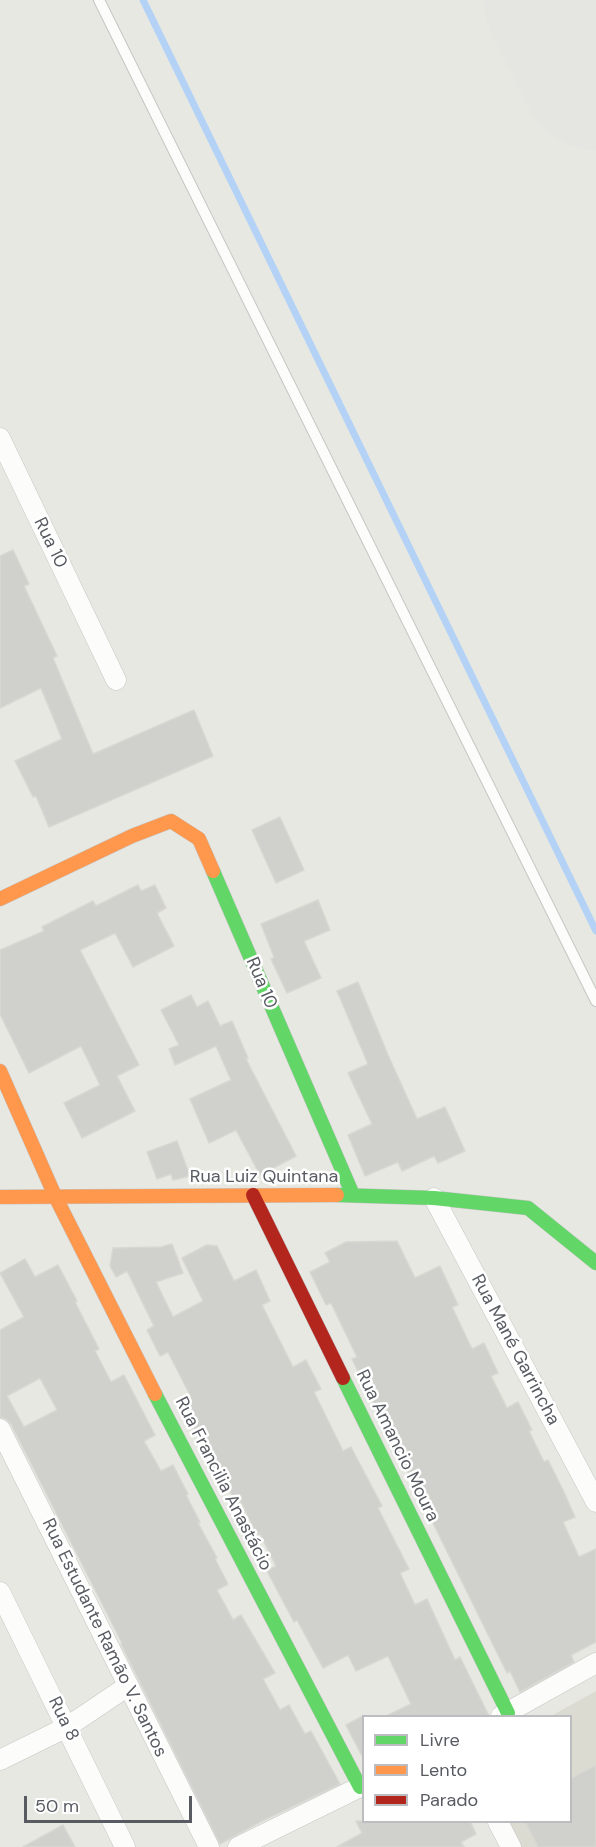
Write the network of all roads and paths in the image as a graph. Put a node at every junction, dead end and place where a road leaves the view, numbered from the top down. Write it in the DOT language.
graph roads {
  1 [pos="99,0"];
  2 [pos="0,438"];
  3 [pos="116,680"];
  4 [pos="0,898"];
  5 [pos="596,1002"];
  6 [pos="0,1071"];
  7 [pos="253,1195"];
  8 [pos="353,1195"];
  9 [pos="55,1196"];
  10 [pos="0,1197"];
  11 [pos="434,1198"];
  12 [pos="596,1263"];
  13 [pos="0,1429"];
  14 [pos="596,1502"];
  15 [pos="0,1592"];
  16 [pos="596,1663"];
  17 [pos="128,1686"];
  18 [pos="505,1714"];
  19 [pos="67,1727"];
  20 [pos="0,1760"];
  21 [pos="362,1786"];
  22 [pos="499,1823"];
  23 [pos="125,1847"];
  24 [pos="209,1847"];
  25 [pos="238,1847"];
  26 [pos="511,1847"];
  1 -- 5 [label="lane"];
  2 -- 3 [label="street, Rua 10"];
  4 -- 8 [label="street, Rua 10"];
  6 -- 9 [label="street, Rua Francilia Anastácio"];
  7 -- 8 [label="street, Rua Luiz Quintana"];
  7 -- 9 [label="street, Rua Luiz Quintana"];
  7 -- 18 [label="street, Rua Amancio Moura"];
  8 -- 11 [label="street, Rua Luiz Quintana"];
  9 -- 10 [label="street, Rua Luiz Quintana"];
  9 -- 21 [label="street, Rua Francilia Anastácio"];
  11 -- 12 [label="street, Rua Luiz Quintana"];
  11 -- 14 [label="street, Rua Mané Garrincha"];
  13 -- 17 [label="street, Rua Estudante Ramão V. Santos"];
  15 -- 19 [label="street, Rua 8"];
  16 -- 18 [label="street"];
  17 -- 19 [label="street"];
  17 -- 24 [label="street, Rua Estudante Ramão V. Santos"];
  19 -- 20 [label="street"];
  19 -- 23 [label="street, Rua 8"];
  21 -- 25 [label="street"];
  22 -- 26 [label="street"];
}
